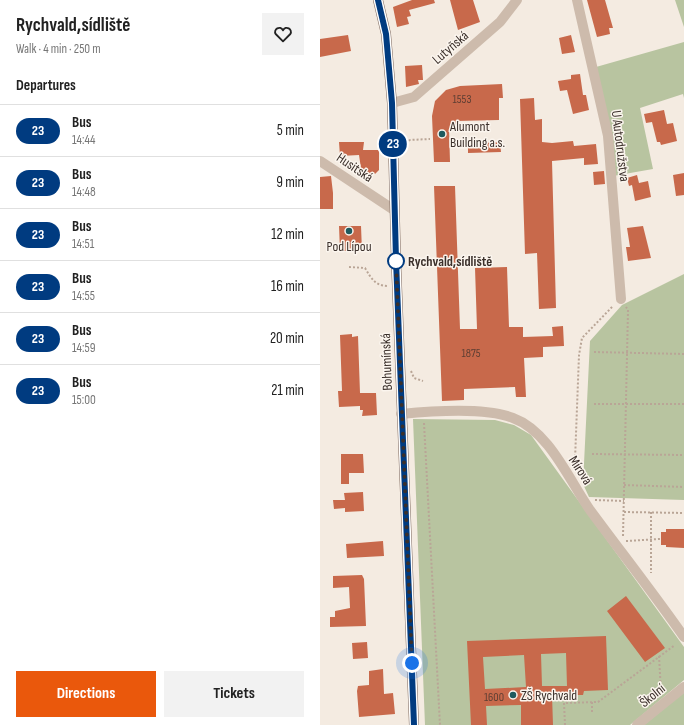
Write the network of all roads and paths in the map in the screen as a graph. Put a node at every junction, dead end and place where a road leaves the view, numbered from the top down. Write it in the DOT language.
graph roads {
  1 [pos="378,0"];
  2 [pos="517,0"];
  3 [pos="577,0"];
  4 [pos="392,103"];
  5 [pos="430,139"];
  6 [pos="402,146"];
  7 [pos="320,161"];
  8 [pos="394,210"];
  9 [pos="349,267"];
  10 [pos="389,286"];
  11 [pos="620,299"];
  12 [pos="628,310"];
  13 [pos="594,352"];
  14 [pos="627,353"];
  15 [pos="684,354"];
  16 [pos="410,368"];
  17 [pos="423,381"];
  18 [pos="626,403"];
  19 [pos="594,404"];
  20 [pos="684,404"];
  21 [pos="424,413"];
  22 [pos="401,414"];
  23 [pos="592,454"];
  24 [pos="625,454"];
  25 [pos="684,455"];
  26 [pos="568,474"];
  27 [pos="624,485"];
  28 [pos="684,486"];
  29 [pos="584,499"];
  30 [pos="624,501"];
  31 [pos="624,512"];
  32 [pos="651,512"];
  33 [pos="684,513"];
  34 [pos="660,539"];
  35 [pos="650,540"];
  36 [pos="651,573"];
  37 [pos="684,637"];
  38 [pos="675,645"];
  39 [pos="660,656"];
  40 [pos="684,687"];
  41 [pos="661,697"];
  42 [pos="592,702"];
  43 [pos="592,714"];
  44 [pos="414,725"];
  45 [pos="440,725"];
  46 [pos="565,725"];
  47 [pos="637,725"];
  1 -- 4 [label="main road, Bohumínská"];
  2 -- 4 [label="street, Lutyňská"];
  3 -- 11 [label="street, U Autodružstva"];
  4 -- 8 [label="main road, Bohumínská"];
  5 -- 6 [label="path"];
  7 -- 8 [label="street, Husitská"];
  8 -- 22 [label="main road, Bohumínská"];
  9 -- 10 [label="path"];
  11 -- 26 [label="path"];
  12 -- 14 [label="path"];
  13 -- 14 [label="path"];
  14 -- 15 [label="path"];
  14 -- 18 [label="path"];
  16 -- 17 [label="path"];
  18 -- 19 [label="path"];
  18 -- 20 [label="path"];
  18 -- 24 [label="path"];
  21 -- 22 [label="street, Mírová"];
  21 -- 26 [label="street, Mírová"];
  21 -- 45 [label="path"];
  22 -- 44 [label="main road, Bohumínská"];
  23 -- 24 [label="path"];
  24 -- 25 [label="path"];
  24 -- 27 [label="path"];
  26 -- 29 [label="street, Mírová"];
  27 -- 28 [label="path"];
  27 -- 30 [label="path"];
  29 -- 30 [label="path"];
  29 -- 37 [label="street, Mírová"];
  30 -- 31 [label="path"];
  31 -- 32 [label="path"];
  31 -- 35 [label="path"];
  32 -- 33 [label="path"];
  32 -- 35 [label="path"];
  34 -- 35 [label="path"];
  35 -- 36 [label="path"];
  38 -- 39 [label="path"];
  39 -- 41 [label="path"];
  39 -- 42 [label="path"];
  40 -- 47 [label="street, Školní"];
  42 -- 43 [label="path"];
  42 -- 46 [label="path"];
}
